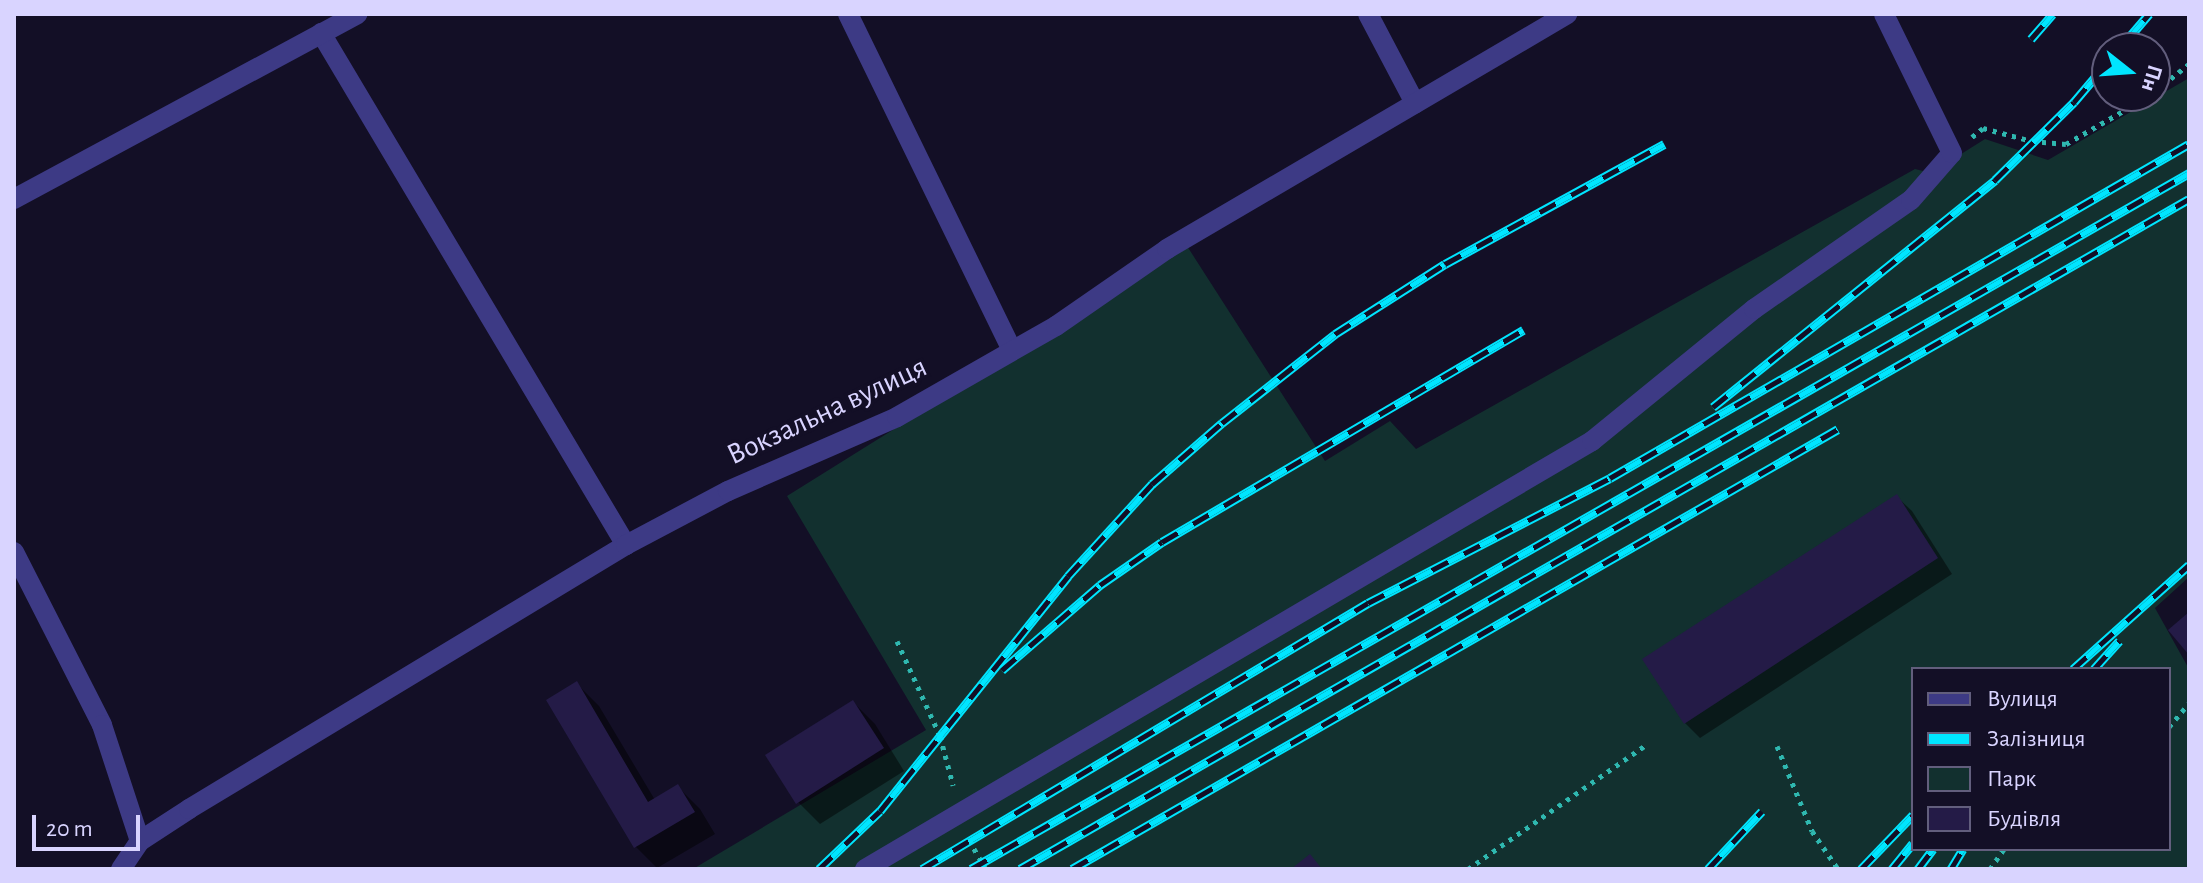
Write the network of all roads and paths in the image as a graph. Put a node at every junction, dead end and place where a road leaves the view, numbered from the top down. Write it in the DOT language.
graph roads {
  1 [pos="357,14"];
  2 [pos="848,14"];
  3 [pos="1368,14"];
  4 [pos="1567,14"];
  5 [pos="1884,14"];
  6 [pos="321,33"];
  7 [pos="2189,64"];
  8 [pos="2171,78"];
  9 [pos="1415,103"];
  10 [pos="2121,112"];
  11 [pos="1952,153"];
  12 [pos="14,199"];
  13 [pos="1012,350"];
  14 [pos="626,545"];
  15 [pos="14,552"];
  16 [pos="897,641"];
  17 [pos="2189,703"];
  18 [pos="2171,725"];
  19 [pos="1646,745"];
  20 [pos="1777,746"];
  21 [pos="965,809"];
  22 [pos="140,841"];
  23 [pos="2003,851"];
  24 [pos="121,869"];
  25 [pos="865,869"];
  26 [pos="986,869"];
  27 [pos="1468,869"];
  28 [pos="1838,869"];
  29 [pos="1990,869"];
  1 -- 6 [label="street"];
  2 -- 13 [label="street"];
  3 -- 9 [label="street"];
  4 -- 9 [label="street, Вокзальна вулиця"];
  5 -- 11 [label="street"];
  6 -- 12 [label="street"];
  6 -- 14 [label="street"];
  7 -- 8 [label="path"];
  9 -- 13 [label="street, Вокзальна вулиця"];
  10 -- 11 [label="path"];
  11 -- 21 [label="street"];
  13 -- 14 [label="street, Вокзальна вулиця"];
  14 -- 22 [label="street, Вокзальна вулиця"];
  15 -- 22 [label="street"];
  16 -- 21 [label="path"];
  17 -- 18 [label="path"];
  19 -- 27 [label="path"];
  20 -- 28 [label="path"];
  21 -- 25 [label="street"];
  21 -- 26 [label="path"];
  22 -- 24 [label="street, Вокзальна вулиця"];
  23 -- 29 [label="path"];
}
